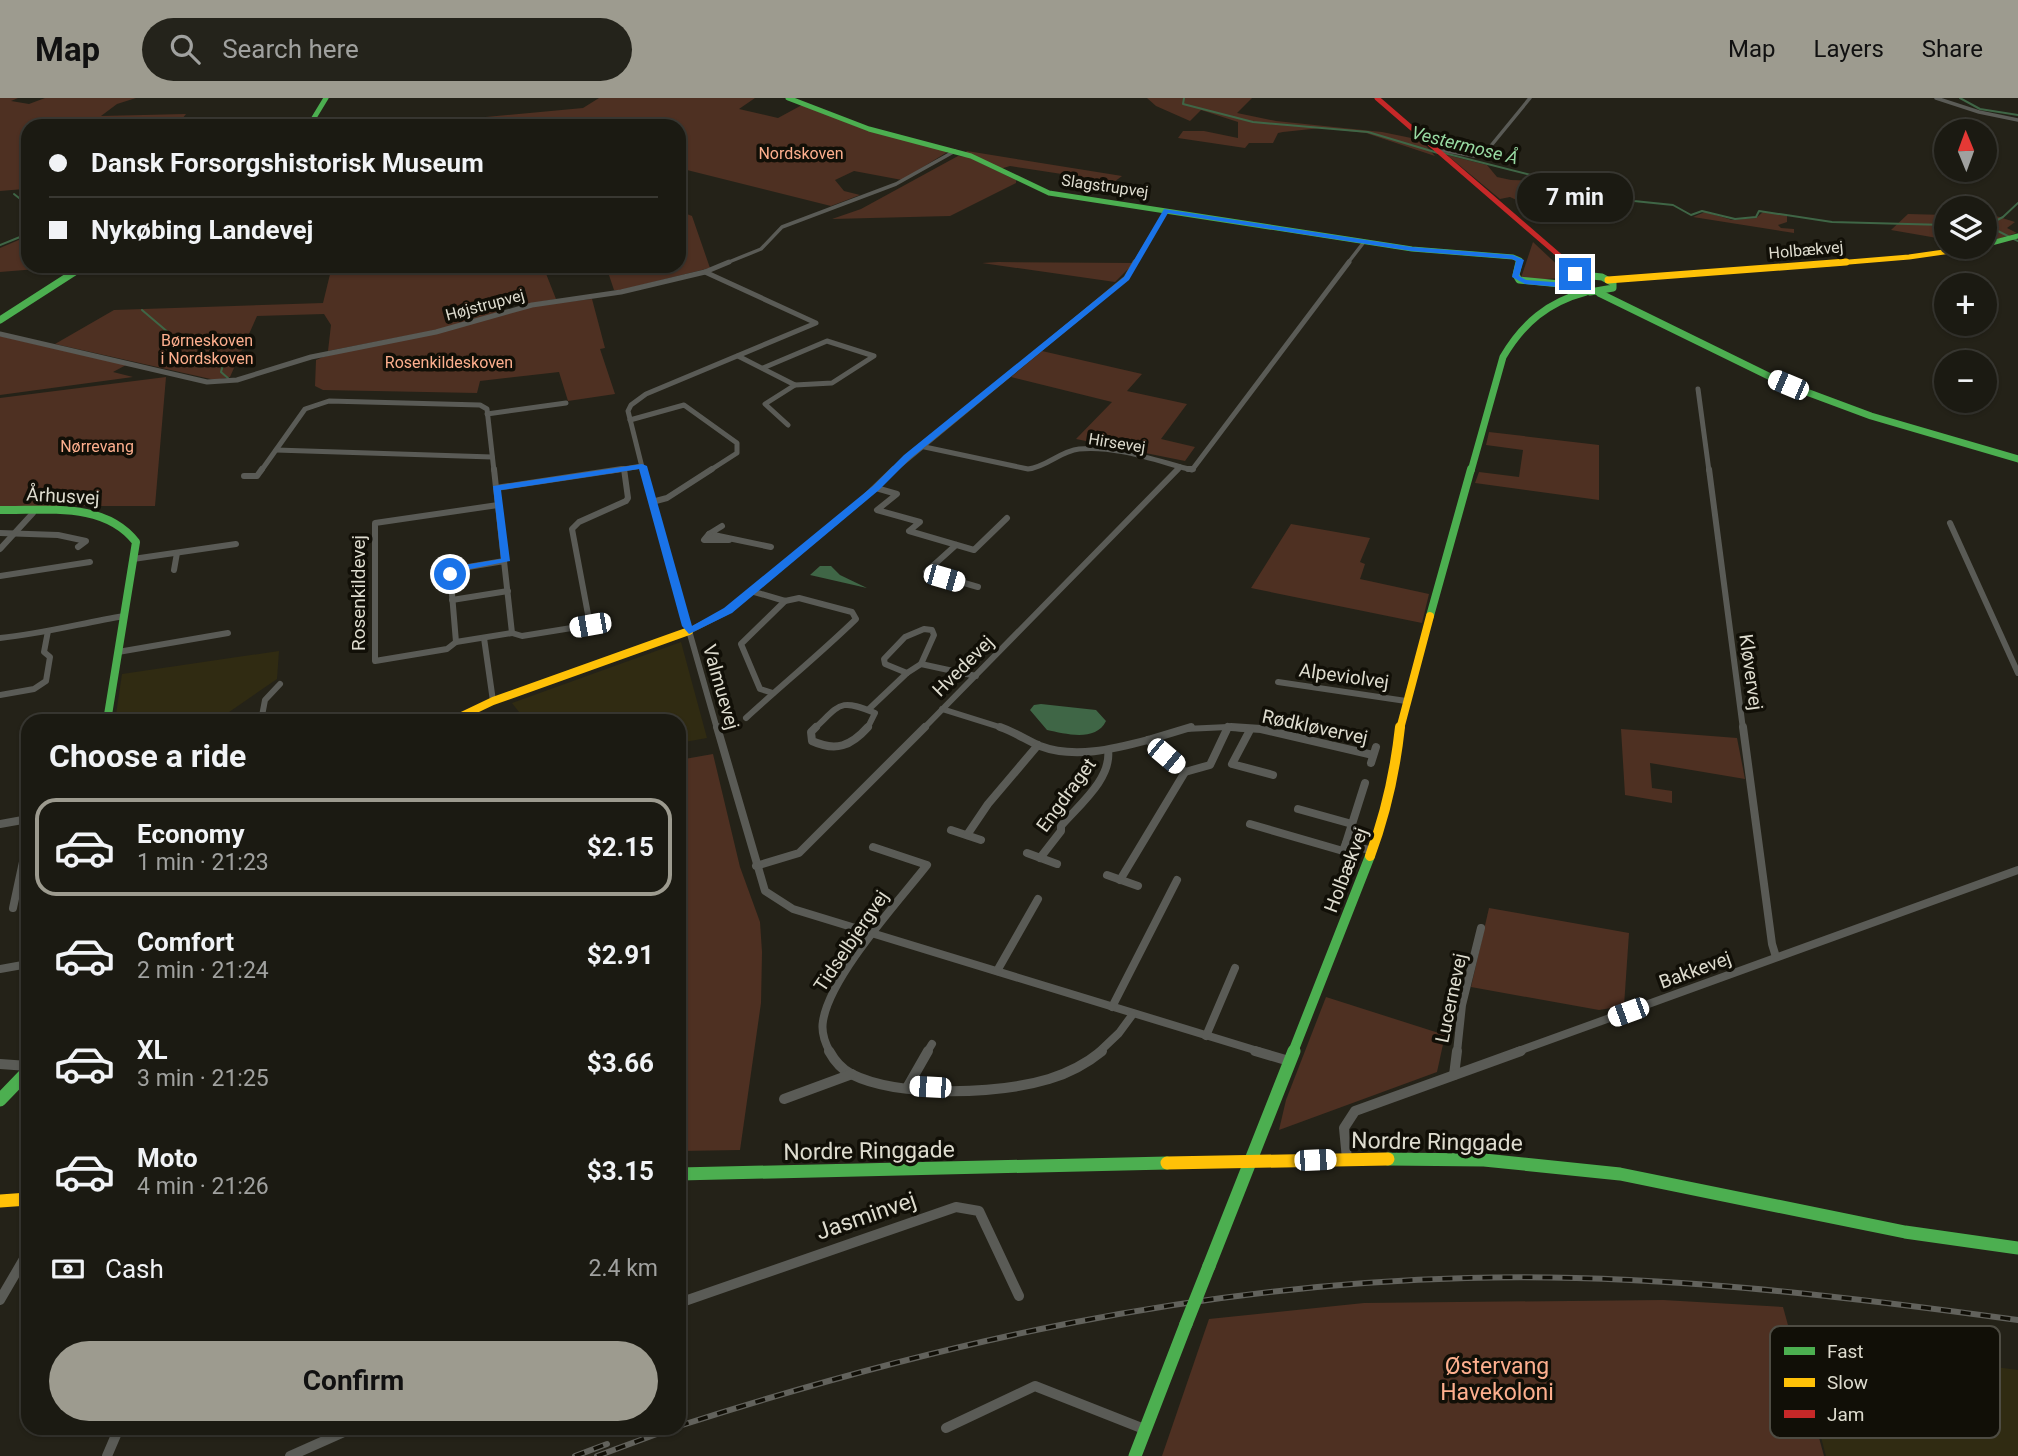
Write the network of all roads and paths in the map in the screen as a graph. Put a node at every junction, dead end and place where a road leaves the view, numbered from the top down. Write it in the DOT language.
graph roads {
  1 [pos="326,98"];
  2 [pos="788,98"];
  3 [pos="1377,98"];
  4 [pos="1530,98"];
  5 [pos="1936,98"];
  6 [pos="313,119"];
  7 [pos="2018,120"];
  8 [pos="955,151"];
  9 [pos="1439,152"];
  10 [pos="1166,211"];
  11 [pos="2015,237"];
  12 [pos="1364,242"];
  13 [pos="1997,242"];
  14 [pos="1934,253"];
  15 [pos="705,272"];
  16 [pos="74,273"];
  17 [pos="1574,279"];
  18 [pos="1608,287"];
  19 [pos="1586,292"];
  20 [pos="1562,300"];
  21 [pos="0,320"];
  22 [pos="0,334"];
  23 [pos="738,356"];
  24 [pos="763,368"];
  25 [pos="795,384"];
  26 [pos="1698,389"];
  27 [pos="566,403"];
  28 [pos="487,414"];
  29 [pos="630,420"];
  30 [pos="788,425"];
  31 [pos="920,446"];
  32 [pos="276,450"];
  33 [pos="492,457"];
  34 [pos="2018,459"];
  35 [pos="642,466"];
  36 [pos="1180,467"];
  37 [pos="624,469"];
  38 [pos="244,476"];
  39 [pos="496,488"];
  40 [pos="876,488"];
  41 [pos="652,502"];
  42 [pos="498,505"];
  43 [pos="0,510"];
  44 [pos="33,513"];
  45 [pos="1007,518"];
  46 [pos="1950,523"];
  47 [pos="722,526"];
  48 [pos="0,533"];
  49 [pos="12,534"];
  50 [pos="236,544"];
  51 [pos="956,545"];
  52 [pos="78,547"];
  53 [pos="771,547"];
  54 [pos="0,549"];
  55 [pos="177,553"];
  56 [pos="133,559"];
  57 [pos="506,561"];
  58 [pos="90,562"];
  59 [pos="174,570"];
  60 [pos="0,576"];
  61 [pos="978,587"];
  62 [pos="508,591"];
  63 [pos="751,591"];
  64 [pos="452,600"];
  65 [pos="785,601"];
  66 [pos="124,616"];
  67 [pos="48,631"];
  68 [pos="689,631"];
  69 [pos="228,633"];
  70 [pos="512,633"];
  71 [pos="0,638"];
  72 [pos="484,638"];
  73 [pos="456,642"];
  74 [pos="118,652"];
  75 [pos="921,664"];
  76 [pos="908,673"];
  77 [pos="2018,673"];
  78 [pos="976,676"];
  79 [pos="1278,682"];
  80 [pos="280,684"];
  81 [pos="773,694"];
  82 [pos="0,695"];
  83 [pos="492,701"];
  84 [pos="1406,701"];
  85 [pos="869,709"];
  86 [pos="942,709"];
  87 [pos="108,714"];
  88 [pos="262,714"];
  89 [pos="466,714"];
  90 [pos="746,718"];
  91 [pos="1228,727"];
  92 [pos="1250,730"];
  93 [pos="1148,740"];
  94 [pos="1038,745"];
  95 [pos="1108,750"];
  96 [pos="1374,755"];
  97 [pos="1185,772"];
  98 [pos="1273,775"];
  99 [pos="1365,783"];
  100 [pos="1298,809"];
  101 [pos="21,820"];
  102 [pos="0,824"];
  103 [pos="1250,824"];
  104 [pos="1352,824"];
  105 [pos="951,830"];
  106 [pos="967,835"];
  107 [pos="981,840"];
  108 [pos="1346,843"];
  109 [pos="873,847"];
  110 [pos="1372,851"];
  111 [pos="1027,853"];
  112 [pos="1040,858"];
  113 [pos="1057,864"];
  114 [pos="756,866"];
  115 [pos="2018,870"];
  116 [pos="21,871"];
  117 [pos="1107,875"];
  118 [pos="1120,880"];
  119 [pos="1177,880"];
  120 [pos="1138,886"];
  121 [pos="1038,899"];
  122 [pos="13,908"];
  123 [pos="1481,928"];
  124 [pos="873,933"];
  125 [pos="1776,957"];
  126 [pos="21,965"];
  127 [pos="1235,968"];
  128 [pos="0,969"];
  129 [pos="997,971"];
  130 [pos="1112,1007"];
  131 [pos="1133,1014"];
  132 [pos="1206,1036"];
  133 [pos="932,1044"];
  134 [pos="1290,1061"];
  135 [pos="0,1064"];
  136 [pos="21,1067"];
  137 [pos="852,1074"];
  138 [pos="1454,1075"];
  139 [pos="21,1076"];
  140 [pos="908,1086"];
  141 [pos="783,1099"];
  142 [pos="0,1100"];
  143 [pos="1347,1159"];
  144 [pos="1250,1162"];
  145 [pos="686,1174"];
  146 [pos="21,1200"];
  147 [pos="0,1201"];
  148 [pos="2018,1248"];
  149 [pos="21,1264"];
  150 [pos="1019,1296"];
  151 [pos="0,1300"];
  152 [pos="686,1301"];
  153 [pos="946,1428"];
  154 [pos="1144,1429"];
  155 [pos="116,1435"];
  156 [pos="330,1435"];
  157 [pos="107,1456"];
  158 [pos="290,1456"];
  159 [pos="1135,1456"];
  1 -- 6 [label="street"];
  2 -- 8 [label="street, Slagstrupvej"];
  3 -- 9 [label="street"];
  4 -- 9 [label="street"];
  5 -- 7 [label="street"];
  8 -- 10 [label="street, Slagstrupvej"];
  8 -- 15 [label="street, Højstrupvej"];
  9 -- 17 [label="street"];
  10 -- 12 [label="street, Slagstrupvej"];
  10 -- 31 [label="street"];
  11 -- 13 [label="street"];
  12 -- 17 [label="street, Slagstrupvej"];
  12 -- 36 [label="street, Hirsevej"];
  14 -- 18 [label="street, Holbækvej"];
  15 -- 22 [label="street, Højstrupvej"];
  15 -- 23 [label="street"];
  16 -- 21 [label="street"];
  17 -- 18 [label="street"];
  17 -- 19 [label="street"];
  17 -- 20 [label="street, Holbækvej"];
  18 -- 19 [label="street"];
  18 -- 34 [label="street"];
  19 -- 20 [label="street, Holbækvej"];
  20 -- 84 [label="street, Holbækvej"];
  23 -- 24 [label="street"];
  23 -- 29 [label="street"];
  24 -- 25 [label="street"];
  24 -- 25 [label="street"];
  25 -- 30 [label="street"];
  26 -- 125 [label="street, Kløvervej"];
  27 -- 28 [label="street"];
  28 -- 32 [label="street"];
  28 -- 33 [label="street"];
  29 -- 35 [label="street, Valmuevej"];
  29 -- 41 [label="street"];
  31 -- 36 [label="street, Hirsevej"];
  31 -- 40 [label="street"];
  32 -- 33 [label="street"];
  32 -- 38 [label="street"];
  33 -- 39 [label="street"];
  35 -- 37 [label="street"];
  35 -- 41 [label="street, Valmuevej"];
  36 -- 78 [label="street, Hvedevej"];
  37 -- 39 [label="street"];
  37 -- 70 [label="street, Rosenkildevej"];
  39 -- 42 [label="street"];
  40 -- 51 [label="street"];
  40 -- 63 [label="street"];
  41 -- 68 [label="street, Valmuevej"];
  42 -- 57 [label="street"];
  42 -- 73 [label="street, Rosenkildevej"];
  43 -- 44 [label="street, Århusvej"];
  44 -- 49 [label="street"];
  44 -- 56 [label="street, Århusvej"];
  45 -- 51 [label="street"];
  46 -- 77 [label="street"];
  47 -- 53 [label="street"];
  48 -- 49 [label="street"];
  49 -- 52 [label="street"];
  49 -- 54 [label="street"];
  50 -- 55 [label="street"];
  51 -- 61 [label="street"];
  55 -- 56 [label="street"];
  55 -- 59 [label="street"];
  56 -- 66 [label="street, Århusvej"];
  57 -- 62 [label="street"];
  57 -- 64 [label="street"];
  58 -- 60 [label="street"];
  62 -- 64 [label="street"];
  62 -- 70 [label="street"];
  63 -- 65 [label="street"];
  63 -- 68 [label="street"];
  64 -- 73 [label="street"];
  65 -- 81 [label="street"];
  65 -- 81 [label="street"];
  66 -- 67 [label="street"];
  66 -- 74 [label="street, Århusvej"];
  67 -- 71 [label="street"];
  67 -- 82 [label="street"];
  68 -- 83 [label="street"];
  68 -- 114 [label="street, Valmuevej"];
  69 -- 74 [label="street"];
  70 -- 72 [label="street, Rosenkildevej"];
  72 -- 73 [label="street, Rosenkildevej"];
  72 -- 83 [label="street"];
  74 -- 87 [label="street, Århusvej"];
  75 -- 76 [label="street"];
  75 -- 76 [label="street"];
  75 -- 78 [label="street"];
  76 -- 85 [label="street"];
  78 -- 86 [label="street, Hvedevej"];
  79 -- 84 [label="street, Alpeviolvej"];
  80 -- 88 [label="street"];
  81 -- 90 [label="street"];
  83 -- 89 [label="street"];
  84 -- 110 [label="street, Holbækvej"];
  85 -- 85 [label="street"];
  86 -- 94 [label="street, Engdraget"];
  86 -- 114 [label="street, Hvedevej"];
  91 -- 92 [label="street, Engdraget"];
  91 -- 93 [label="street, Engdraget"];
  91 -- 97 [label="street"];
  92 -- 96 [label="street, Rødkløvervej"];
  92 -- 98 [label="street"];
  93 -- 95 [label="street, Engdraget"];
  93 -- 97 [label="street"];
  94 -- 95 [label="street, Engdraget"];
  94 -- 106 [label="street"];
  95 -- 112 [label="street, Engdraget"];
  97 -- 118 [label="street"];
  99 -- 104 [label="street"];
  100 -- 104 [label="street"];
  101 -- 102 [label="street"];
  103 -- 108 [label="street"];
  104 -- 108 [label="street"];
  105 -- 106 [label="street"];
  106 -- 107 [label="street"];
  108 -- 110 [label="street"];
  109 -- 124 [label="street, Tidselbjergvej"];
  110 -- 134 [label="street, Holbækvej"];
  111 -- 112 [label="street, Engdraget"];
  112 -- 113 [label="street, Engdraget"];
  114 -- 124 [label="street, Valmuevej"];
  115 -- 125 [label="street, Bakkevej"];
  116 -- 122 [label="street"];
  117 -- 118 [label="street"];
  118 -- 120 [label="street"];
  119 -- 130 [label="street"];
  121 -- 129 [label="street"];
  123 -- 138 [label="street, Lucernevej"];
  124 -- 129 [label="street, Valmuevej"];
  124 -- 137 [label="street, Tidselbjergvej"];
  125 -- 138 [label="street, Bakkevej"];
  126 -- 128 [label="street"];
  127 -- 132 [label="street"];
  129 -- 130 [label="street, Valmuevej"];
  130 -- 131 [label="street, Valmuevej"];
  131 -- 132 [label="street, Valmuevej"];
  131 -- 140 [label="street, Tidselbjergvej"];
  132 -- 134 [label="street, Valmuevej"];
  133 -- 140 [label="street"];
  134 -- 144 [label="street, Holbækvej"];
  135 -- 136 [label="street"];
  137 -- 140 [label="street, Tidselbjergvej"];
  137 -- 141 [label="street"];
  138 -- 143 [label="street, Bakkevej"];
  139 -- 142 [label="street"];
  143 -- 144 [label="street, Nordre Ringgade"];
  143 -- 148 [label="street, Nordre Ringgade"];
  144 -- 145 [label="street, Nordre Ringgade"];
  144 -- 154 [label="street, Holbækvej, bridge"];
  146 -- 147 [label="street"];
  149 -- 151 [label="street"];
  150 -- 152 [label="street, Jasminvej"];
  153 -- 154 [label="street"];
  154 -- 159 [label="street, Holbækvej"];
  155 -- 157 [label="street"];
  156 -- 158 [label="street"];
}
